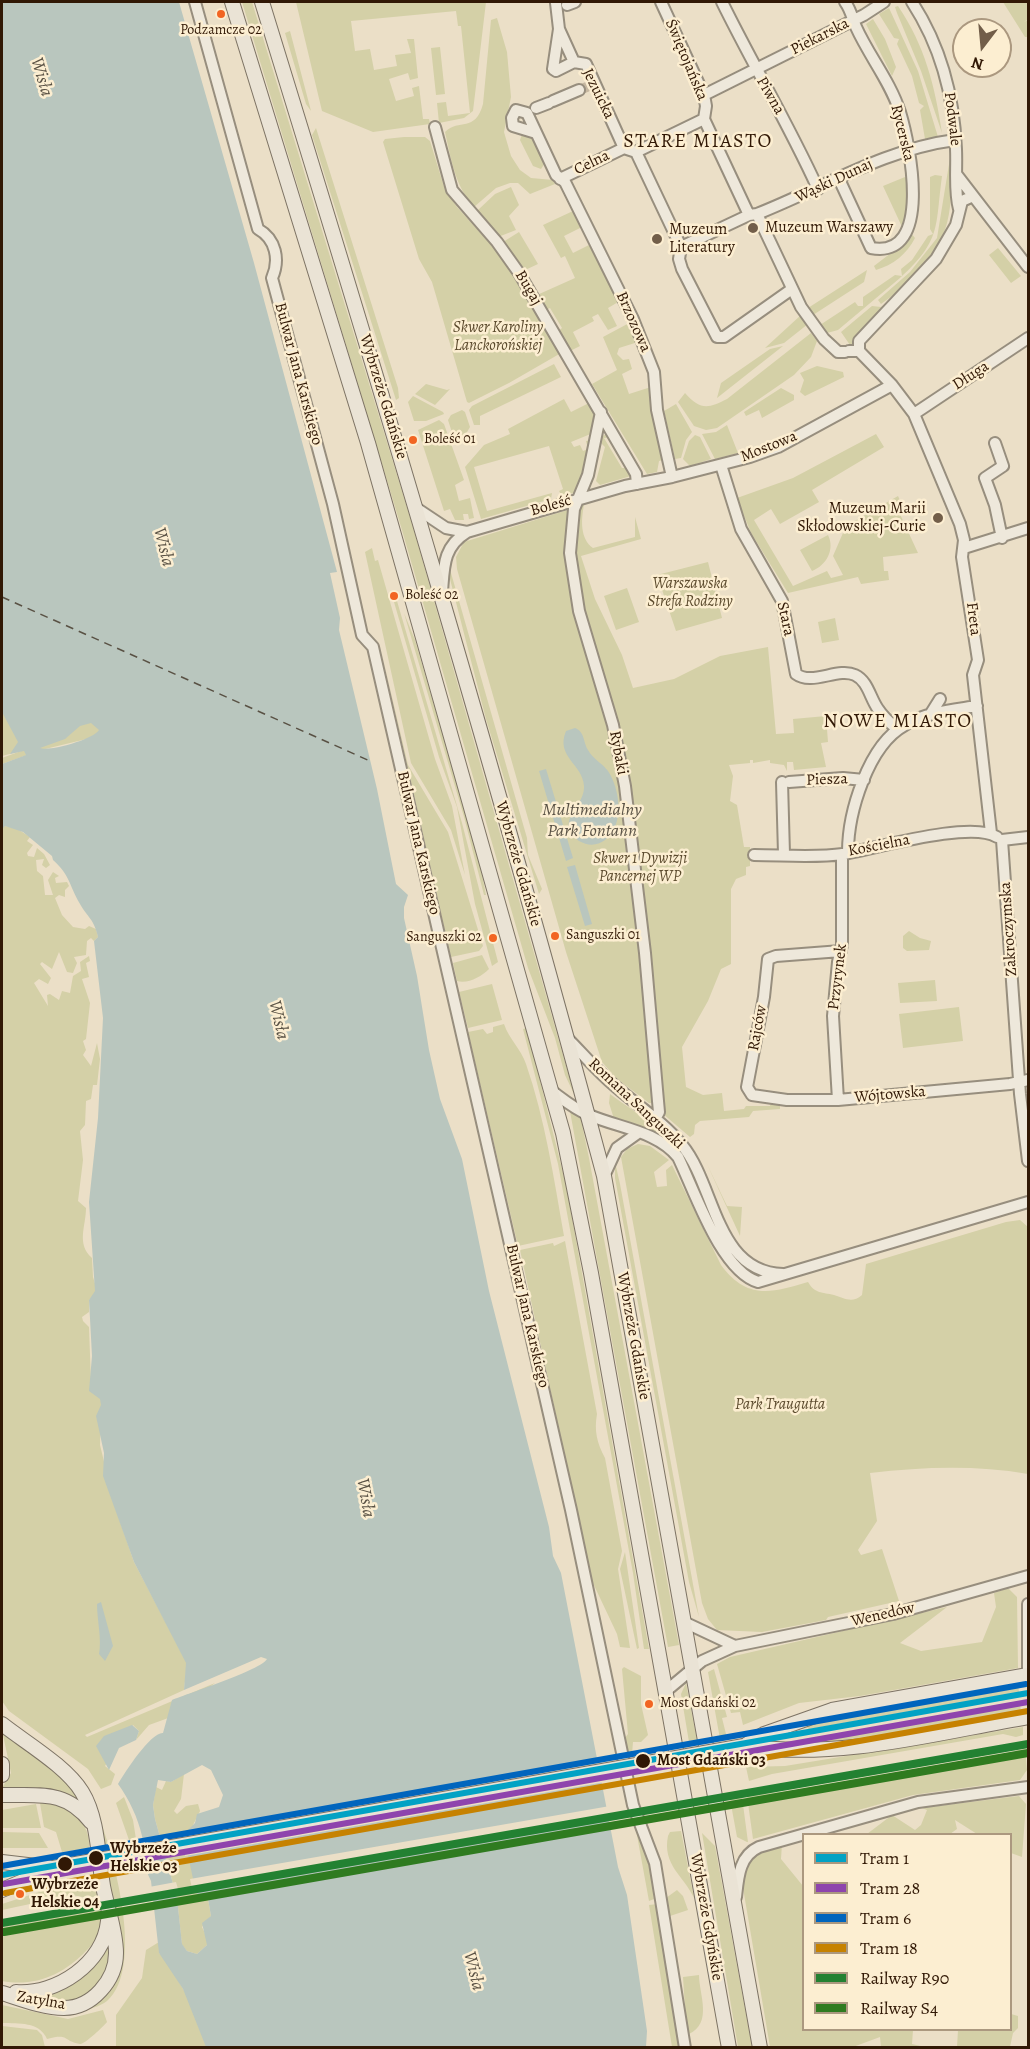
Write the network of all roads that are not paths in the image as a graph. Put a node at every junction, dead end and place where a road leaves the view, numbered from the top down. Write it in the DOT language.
graph roads {
  1 [pos="195,2"];
  2 [pos="232,2"];
  3 [pos="262,2"];
  4 [pos="661,2"];
  5 [pos="722,2"];
  6 [pos="845,2"];
  7 [pos="884,2"];
  8 [pos="912,2"];
  9 [pos="564,5"];
  10 [pos="854,20"];
  11 [pos="559,29"];
  12 [pos="578,62"];
  13 [pos="755,69"];
  14 [pos="588,87"];
  15 [pos="704,94"];
  16 [pos="536,108"];
  17 [pos="704,119"];
  18 [pos="435,128"];
  19 [pos="536,133"];
  20 [pos="955,141"];
  21 [pos="624,148"];
  22 [pos="908,148"];
  23 [pos="636,152"];
  24 [pos="957,174"];
  25 [pos="560,178"];
  26 [pos="839,180"];
  27 [pos="818,189"];
  28 [pos="971,196"];
  29 [pos="958,209"];
  30 [pos="753,214"];
  31 [pos="681,247"];
  32 [pos="1029,267"];
  33 [pos="792,289"];
  34 [pos="1029,339"];
  35 [pos="852,351"];
  36 [pos="892,385"];
  37 [pos="602,412"];
  38 [pos="914,414"];
  39 [pos="995,443"];
  40 [pos="721,465"];
  41 [pos="672,477"];
  42 [pos="637,484"];
  43 [pos="579,498"];
  44 [pos="416,508"];
  45 [pos="1029,528"];
  46 [pos="467,532"];
  47 [pos="1002,538"];
  48 [pos="964,548"];
  49 [pos="442,598"];
  50 [pos="940,699"];
  51 [pos="977,706"];
  52 [pos="930,715"];
  53 [pos="897,729"];
  54 [pos="864,780"];
  55 [pos="991,833"];
  56 [pos="1029,837"];
  57 [pos="1002,840"];
  58 [pos="845,853"];
  59 [pos="784,854"];
  60 [pos="754,855"];
  61 [pos="841,951"];
  62 [pos="568,1039"];
  63 [pos="1024,1080"];
  64 [pos="553,1092"];
  65 [pos="750,1093"];
  66 [pos="838,1100"];
  67 [pos="588,1115"];
  68 [pos="655,1119"];
  69 [pos="638,1133"];
  70 [pos="1029,1161"];
  71 [pos="604,1176"];
  72 [pos="1029,1202"];
  73 [pos="786,1274"];
  74 [pos="1029,1576"];
  75 [pos="1029,1604"];
  76 [pos="686,1623"];
  77 [pos="735,1646"];
  78 [pos="694,1667"];
  79 [pos="1025,1674"];
  80 [pos="666,1691"];
  81 [pos="1025,1717"];
  82 [pos="2,1724"];
  83 [pos="744,1746"];
  84 [pos="2,1764"];
  85 [pos="2,1775"];
  86 [pos="683,1786"];
  87 [pos="1029,1787"];
  88 [pos="2,1795"];
  89 [pos="718,1814"];
  90 [pos="93,1824"];
  91 [pos="808,1833"];
  92 [pos="802,1835"];
  93 [pos="2,1862"];
  94 [pos="53,1868"];
  95 [pos="2,1890"];
  96 [pos="735,1905"];
  97 [pos="108,1916"];
  98 [pos="2,1992"];
  99 [pos="685,2048"];
  100 [pos="729,2048"];
  101 [pos="760,2048"];
  1 -- 99 [label="street, Bulwar Jana Karskiego"];
  2 -- 64 [label="main road, Wybrzeże Gdańskie"];
  3 -- 44 [label="main road, Wybrzeże Gdańskie"];
  4 -- 15 [label="street, Świętojańska"];
  5 -- 13 [label="street, Piwna"];
  6 -- 10 [label="street, Rycerska"];
  7 -- 10 [label="street, Piekarska"];
  8 -- 20 [label="street, Podwale"];
  9 -- 11 [label="street"];
  10 -- 13 [label="street, Piekarska"];
  10 -- 22 [label="street, Rycerska"];
  11 -- 12 [label="street, Jezuicka"];
  11 -- 12 [label="street"];
  12 -- 14 [label="street, Jezuicka"];
  13 -- 15 [label="street, Piekarska"];
  13 -- 27 [label="street, Piwna"];
  14 -- 16 [label="street"];
  14 -- 21 [label="street, Jezuicka"];
  15 -- 17 [label="street, Świętojańska"];
  17 -- 23 [label="street"];
  17 -- 30 [label="street, Freta"];
  18 -- 37 [label="street, Bugaj"];
  19 -- 25 [label="street, Brzozowa"];
  20 -- 22 [label="street, Wąski Dunaj"];
  20 -- 24 [label="street, Podwale"];
  21 -- 23 [label="street"];
  21 -- 25 [label="street, Celna"];
  22 -- 26 [label="street, Wąski Dunaj"];
  22 -- 26 [label="street, Rycerska"];
  23 -- 31 [label="street"];
  24 -- 28 [label="street"];
  24 -- 29 [label="street, Podwale"];
  25 -- 41 [label="street, Brzozowa"];
  26 -- 27 [label="street, Wąski Dunaj"];
  27 -- 30 [label="street, Wąski Dunaj"];
  28 -- 29 [label="street, Podwale"];
  28 -- 32 [label="street"];
  29 -- 35 [label="street, Podwale"];
  30 -- 31 [label="street, Wąski Dunaj"];
  30 -- 33 [label="street, Freta"];
  31 -- 33 [label="street"];
  33 -- 35 [label="street, Freta"];
  34 -- 38 [label="street, Długa"];
  35 -- 36 [label="street, Freta"];
  36 -- 38 [label="street, Freta"];
  36 -- 40 [label="street, Mostowa"];
  37 -- 42 [label="street, Bugaj"];
  37 -- 43 [label="street, Rybaki"];
  38 -- 48 [label="street, Freta"];
  39 -- 47 [label="street"];
  40 -- 41 [label="street, Mostowa"];
  40 -- 53 [label="street, Stara"];
  41 -- 42 [label="street, Mostowa"];
  42 -- 43 [label="street, Boleść"];
  43 -- 46 [label="street, Boleść"];
  43 -- 68 [label="street, Rybaki"];
  44 -- 46 [label="street"];
  44 -- 49 [label="main road, Wybrzeże Gdańskie"];
  45 -- 47 [label="street"];
  46 -- 49 [label="street"];
  47 -- 48 [label="street"];
  48 -- 51 [label="street, Freta"];
  49 -- 62 [label="main road, Wybrzeże Gdańskie"];
  50 -- 52 [label="street"];
  51 -- 52 [label="street"];
  51 -- 55 [label="street, Freta"];
  52 -- 53 [label="street"];
  53 -- 54 [label="street, Przyrynek"];
  54 -- 58 [label="street, Przyrynek"];
  54 -- 59 [label="street, Piesza"];
  55 -- 57 [label="street"];
  55 -- 58 [label="street, Kościelna"];
  56 -- 57 [label="street"];
  57 -- 63 [label="street, Zakroczymska"];
  58 -- 59 [label="street, Kościelna"];
  58 -- 61 [label="street, Przyrynek"];
  59 -- 60 [label="street, Kościelna"];
  61 -- 65 [label="street, Rajców"];
  61 -- 66 [label="street, Przyrynek"];
  62 -- 67 [label="main road, Wybrzeże Gdańskie"];
  62 -- 68 [label="street, Romana Sanguszki"];
  63 -- 66 [label="street, Wójtowska"];
  63 -- 70 [label="street, Zakroczymska"];
  64 -- 67 [label="street, Romana Sanguszki"];
  64 -- 80 [label="main road, Wybrzeże Gdańskie"];
  65 -- 66 [label="street, Wójtowska"];
  67 -- 69 [label="street, Romana Sanguszki"];
  67 -- 71 [label="main road, Wybrzeże Gdańskie"];
  68 -- 73 [label="street, Romana Sanguszki"];
  69 -- 71 [label="street"];
  69 -- 73 [label="street, Romana Sanguszki"];
  71 -- 76 [label="main road, Wybrzeże Gdańskie"];
  72 -- 73 [label="street, Romana Sanguszki"];
  74 -- 77 [label="street, Wenedów"];
  75 -- 79 [label="street"];
  76 -- 77 [label="street"];
  76 -- 78 [label="main road, Wybrzeże Gdańskie"];
  77 -- 78 [label="street, Wenedów"];
  78 -- 80 [label="street, Wenedów"];
  78 -- 89 [label="main road, Wybrzeże Gdańskie"];
  79 -- 83 [label="main road"];
  80 -- 86 [label="main road, Wybrzeże Gdańskie"];
  81 -- 83 [label="main road"];
  82 -- 90 [label="main road"];
  83 -- 94 [label="main road, bridge"];
  84 -- 85 [label="main road"];
  86 -- 100 [label="main road, Wybrzeże Gdyńskie"];
  87 -- 91 [label="street"];
  88 -- 90 [label="main road"];
  89 -- 96 [label="main road, Wybrzeże Gdyńskie"];
  90 -- 97 [label="main road"];
  92 -- 96 [label="street"];
  93 -- 94 [label="main road"];
  94 -- 95 [label="main road"];
  96 -- 101 [label="main road, Wybrzeże Gdyńskie"];
  97 -- 98 [label="main road, Zatylna"];
  97 -- 98 [label="main road, Zatylna"];
}
